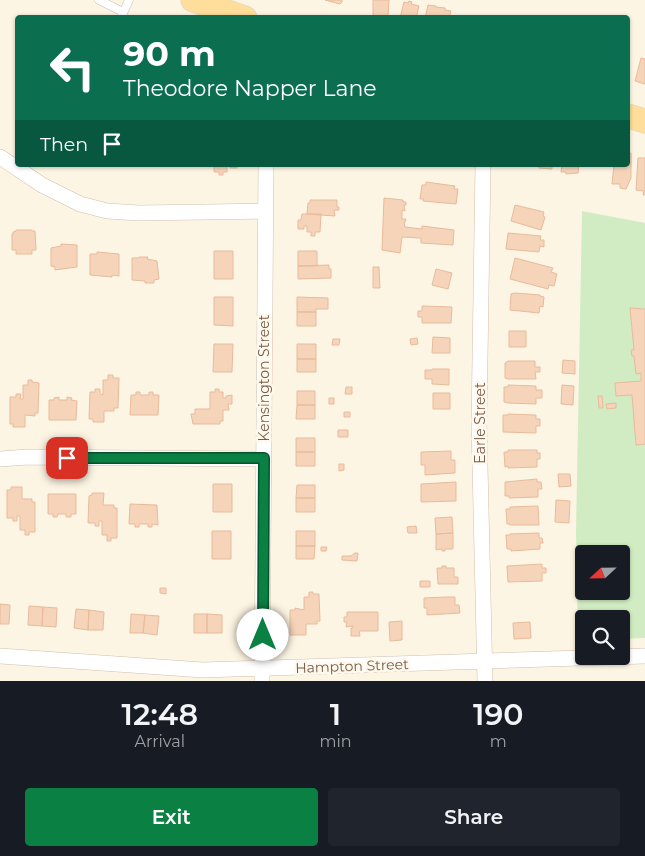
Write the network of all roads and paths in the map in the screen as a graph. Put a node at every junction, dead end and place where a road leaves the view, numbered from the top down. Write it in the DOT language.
graph roads {
  1 [pos="99,0"];
  2 [pos="129,0"];
  3 [pos="193,0"];
  4 [pos="122,15"];
  5 [pos="236,15"];
  6 [pos="630,117"];
  7 [pos="645,121"];
  8 [pos="0,157"];
  9 [pos="266,167"];
  10 [pos="483,167"];
  11 [pos="265,211"];
  12 [pos="264,458"];
  13 [pos="0,459"];
  14 [pos="0,656"];
  15 [pos="645,656"];
  16 [pos="485,662"];
  17 [pos="262,675"];
  18 [pos="486,681"];
  1 -- 4 [label="lane"];
  2 -- 4 [label="lane"];
  3 -- 5 [label="main road"];
  6 -- 7 [label="main road"];
  8 -- 11 [label="street"];
  9 -- 11 [label="street, Kensington Street"];
  10 -- 16 [label="street, Earle Street"];
  11 -- 12 [label="street, Kensington Street"];
  12 -- 13 [label="street"];
  12 -- 17 [label="street, Kensington Street"];
  14 -- 17 [label="street, Hampton Street"];
  15 -- 16 [label="street, Hampton Street"];
  16 -- 17 [label="street, Hampton Street"];
  16 -- 18 [label="street, Earle Street"];
}
